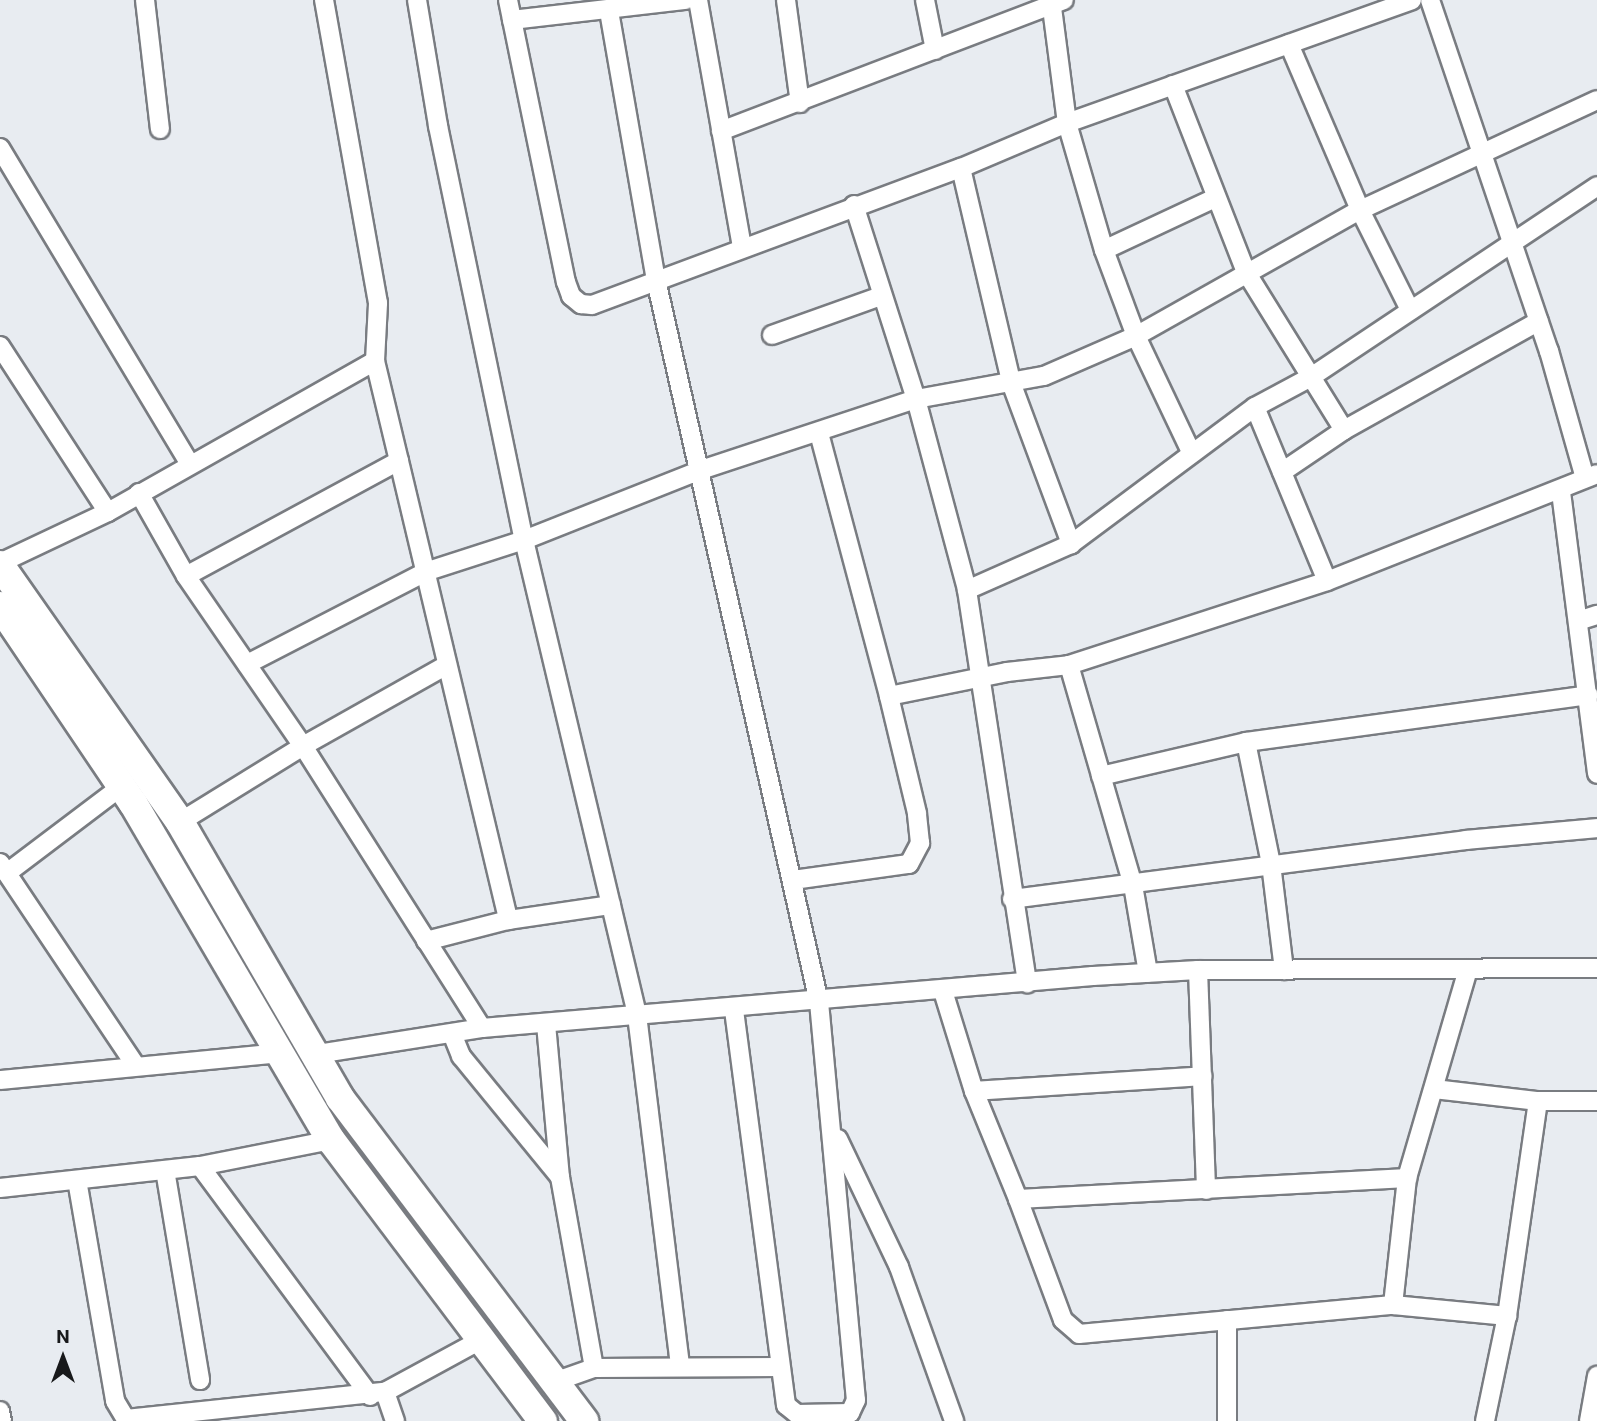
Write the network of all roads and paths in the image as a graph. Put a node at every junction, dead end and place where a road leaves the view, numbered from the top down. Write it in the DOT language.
graph roads {
  1 [pos="145,0"];
  2 [pos="324,0"];
  3 [pos="417,0"];
  4 [pos="508,0"];
  5 [pos="686,0"];
  6 [pos="698,0"];
  7 [pos="786,0"];
  8 [pos="925,0"];
  9 [pos="1412,0"];
  10 [pos="1430,0"];
  11 [pos="1055,2"];
  12 [pos="609,11"];
  13 [pos="512,20"];
  14 [pos="1289,44"];
  15 [pos="935,50"];
  16 [pos="1173,85"];
  17 [pos="1597,100"];
  18 [pos="800,103"];
  19 [pos="1067,122"];
  20 [pos="160,128"];
  21 [pos="721,131"];
  22 [pos="1484,150"];
  23 [pos="1,153"];
  24 [pos="961,168"];
  25 [pos="1595,194"];
  26 [pos="1215,198"];
  27 [pos="854,205"];
  28 [pos="1360,210"];
  29 [pos="742,246"];
  30 [pos="1512,246"];
  31 [pos="1104,250"];
  32 [pos="1246,272"];
  33 [pos="656,281"];
  34 [pos="881,296"];
  35 [pos="1410,310"];
  36 [pos="1539,321"];
  37 [pos="772,335"];
  38 [pos="1136,336"];
  39 [pos="0,346"];
  40 [pos="375,361"];
  41 [pos="1311,377"];
  42 [pos="1012,385"];
  43 [pos="916,399"];
  44 [pos="1255,407"];
  45 [pos="1344,430"];
  46 [pos="819,433"];
  47 [pos="1191,452"];
  48 [pos="399,461"];
  49 [pos="190,464"];
  50 [pos="701,470"];
  51 [pos="1282,472"];
  52 [pos="1591,476"];
  53 [pos="1561,492"];
  54 [pos="139,493"];
  55 [pos="108,512"];
  56 [pos="524,540"];
  57 [pos="1071,544"];
  58 [pos="0,564"];
  59 [pos="425,572"];
  60 [pos="186,576"];
  61 [pos="1327,581"];
  62 [pos="967,590"];
  63 [pos="0,606"];
  64 [pos="1597,615"];
  65 [pos="1578,621"];
  66 [pos="247,664"];
  67 [pos="1069,665"];
  68 [pos="447,666"];
  69 [pos="981,679"];
  70 [pos="1589,695"];
  71 [pos="889,696"];
  72 [pos="1246,742"];
  73 [pos="303,746"];
  74 [pos="1597,774"];
  75 [pos="1101,776"];
  76 [pos="122,786"];
  77 [pos="180,822"];
  78 [pos="1597,828"];
  79 [pos="1271,864"];
  80 [pos="3,868"];
  81 [pos="793,880"];
  82 [pos="1133,885"];
  83 [pos="1012,899"];
  84 [pos="611,905"];
  85 [pos="508,920"];
  86 [pos="426,941"];
  87 [pos="1597,968"];
  88 [pos="1198,970"];
  89 [pos="1284,970"];
  90 [pos="1468,970"];
  91 [pos="1148,973"];
  92 [pos="1027,983"];
  93 [pos="943,991"];
  94 [pos="819,1002"];
  95 [pos="734,1008"];
  96 [pos="637,1015"];
  97 [pos="546,1024"];
  98 [pos="482,1028"];
  99 [pos="453,1036"];
  100 [pos="280,1053"];
  101 [pos="311,1055"];
  102 [pos="134,1063"];
  103 [pos="1203,1076"];
  104 [pos="0,1080"];
  105 [pos="1434,1089"];
  106 [pos="974,1091"];
  107 [pos="1538,1101"];
  108 [pos="1597,1101"];
  109 [pos="832,1126"];
  110 [pos="331,1140"];
  111 [pos="200,1166"];
  112 [pos="165,1170"];
  113 [pos="560,1177"];
  114 [pos="1408,1178"];
  115 [pos="77,1180"];
  116 [pos="0,1188"];
  117 [pos="1206,1190"];
  118 [pos="1017,1199"];
  119 [pos="1393,1305"];
  120 [pos="1507,1316"];
  121 [pos="1227,1320"];
  122 [pos="479,1341"];
  123 [pos="680,1365"];
  124 [pos="780,1367"];
  125 [pos="594,1368"];
  126 [pos="1597,1376"];
  127 [pos="200,1380"];
  128 [pos="554,1382"];
  129 [pos="377,1394"];
  130 [pos="0,1411"];
  131 [pos="2,1421"];
  132 [pos="395,1421"];
  133 [pos="543,1421"];
  134 [pos="584,1421"];
  135 [pos="954,1421"];
  136 [pos="1227,1421"];
  137 [pos="1485,1421"];
  138 [pos="1589,1421"];
  1 -- 20 [label="street"];
  2 -- 40 [label="street"];
  3 -- 56 [label="street"];
  4 -- 13 [label="street"];
  5 -- 12 [label="street"];
  6 -- 21 [label="street"];
  7 -- 18 [label="street"];
  8 -- 15 [label="street"];
  9 -- 14 [label="street"];
  10 -- 22 [label="street"];
  11 -- 15 [label="street"];
  11 -- 19 [label="street"];
  12 -- 13 [label="street"];
  12 -- 33 [label="street"];
  13 -- 33 [label="street"];
  14 -- 16 [label="street"];
  14 -- 28 [label="street"];
  15 -- 18 [label="street"];
  16 -- 19 [label="street"];
  16 -- 26 [label="street"];
  17 -- 22 [label="street"];
  18 -- 21 [label="street"];
  19 -- 24 [label="street"];
  19 -- 31 [label="street"];
  21 -- 29 [label="street"];
  22 -- 28 [label="street"];
  22 -- 30 [label="street"];
  23 -- 49 [label="street"];
  24 -- 27 [label="street"];
  24 -- 42 [label="street"];
  25 -- 30 [label="street"];
  26 -- 31 [label="street"];
  26 -- 32 [label="street"];
  27 -- 29 [label="street"];
  27 -- 34 [label="street"];
  28 -- 32 [label="street"];
  28 -- 35 [label="street"];
  29 -- 33 [label="street"];
  30 -- 35 [label="street"];
  30 -- 36 [label="street"];
  31 -- 38 [label="street"];
  32 -- 38 [label="street"];
  32 -- 41 [label="street"];
  33 -- 50 [label="street"];
  34 -- 37 [label="street"];
  34 -- 43 [label="street"];
  35 -- 41 [label="street"];
  36 -- 45 [label="street"];
  36 -- 52 [label="street"];
  38 -- 42 [label="street"];
  38 -- 47 [label="street"];
  39 -- 55 [label="street"];
  40 -- 48 [label="street"];
  40 -- 49 [label="street"];
  41 -- 44 [label="street"];
  41 -- 45 [label="street"];
  42 -- 43 [label="street"];
  42 -- 57 [label="street"];
  43 -- 46 [label="street"];
  43 -- 62 [label="street"];
  44 -- 47 [label="street"];
  44 -- 51 [label="street"];
  45 -- 51 [label="street"];
  46 -- 50 [label="street"];
  46 -- 71 [label="street"];
  47 -- 57 [label="street"];
  48 -- 59 [label="street"];
  48 -- 60 [label="street"];
  49 -- 54 [label="street"];
  50 -- 56 [label="street"];
  50 -- 81 [label="street"];
  51 -- 61 [label="street"];
  52 -- 53 [label="street"];
  53 -- 61 [label="street"];
  53 -- 65 [label="street"];
  54 -- 55 [label="street"];
  54 -- 60 [label="street"];
  55 -- 58 [label="street"];
  56 -- 59 [label="street"];
  56 -- 84 [label="street"];
  57 -- 62 [label="street"];
  58 -- 77 [label="main road"];
  59 -- 66 [label="street"];
  59 -- 68 [label="street"];
  60 -- 66 [label="street"];
  61 -- 67 [label="street"];
  62 -- 69 [label="street"];
  63 -- 76 [label="main road"];
  64 -- 65 [label="street"];
  65 -- 70 [label="street"];
  66 -- 73 [label="street"];
  67 -- 69 [label="street"];
  67 -- 75 [label="street"];
  68 -- 73 [label="street"];
  68 -- 85 [label="street"];
  69 -- 71 [label="street"];
  69 -- 83 [label="street"];
  70 -- 72 [label="street"];
  70 -- 74 [label="street"];
  71 -- 81 [label="street"];
  72 -- 75 [label="street"];
  72 -- 79 [label="street"];
  73 -- 77 [label="street"];
  73 -- 86 [label="street"];
  75 -- 82 [label="street"];
  76 -- 80 [label="street"];
  76 -- 100 [label="main road"];
  77 -- 101 [label="main road"];
  78 -- 79 [label="street"];
  79 -- 82 [label="street"];
  79 -- 89 [label="street"];
  80 -- 102 [label="street"];
  81 -- 94 [label="street"];
  82 -- 83 [label="street"];
  82 -- 91 [label="street"];
  83 -- 92 [label="street"];
  84 -- 85 [label="street"];
  84 -- 96 [label="street"];
  85 -- 86 [label="street"];
  86 -- 98 [label="street"];
  87 -- 90 [label="street"];
  88 -- 89 [label="street"];
  88 -- 91 [label="street"];
  88 -- 103 [label="street"];
  89 -- 90 [label="street"];
  90 -- 105 [label="street"];
  91 -- 92 [label="street"];
  92 -- 93 [label="street"];
  93 -- 94 [label="street"];
  93 -- 106 [label="street"];
  94 -- 95 [label="street"];
  94 -- 109 [label="street"];
  95 -- 96 [label="street"];
  95 -- 124 [label="street"];
  96 -- 97 [label="street"];
  96 -- 123 [label="street"];
  97 -- 98 [label="street"];
  97 -- 113 [label="street"];
  98 -- 99 [label="street"];
  99 -- 101 [label="street"];
  99 -- 113 [label="street"];
  100 -- 102 [label="street"];
  100 -- 110 [label="main road"];
  101 -- 128 [label="main road"];
  102 -- 104 [label="street"];
  103 -- 106 [label="street"];
  103 -- 117 [label="street"];
  105 -- 107 [label="street"];
  105 -- 114 [label="street"];
  106 -- 118 [label="street"];
  107 -- 108 [label="street"];
  107 -- 120 [label="street"];
  109 -- 124 [label="street"];
  109 -- 135 [label="street"];
  110 -- 111 [label="street"];
  110 -- 122 [label="main road"];
  111 -- 112 [label="street"];
  111 -- 129 [label="street"];
  112 -- 115 [label="street"];
  112 -- 127 [label="street"];
  113 -- 125 [label="street"];
  114 -- 117 [label="street"];
  114 -- 119 [label="street"];
  115 -- 116 [label="street"];
  115 -- 129 [label="street"];
  117 -- 118 [label="street"];
  118 -- 121 [label="street"];
  119 -- 120 [label="street"];
  119 -- 121 [label="street"];
  120 -- 137 [label="street"];
  121 -- 136 [label="street"];
  122 -- 129 [label="street"];
  122 -- 133 [label="main road"];
  123 -- 124 [label="street"];
  123 -- 125 [label="street"];
  125 -- 128 [label="street"];
  126 -- 138 [label="street"];
  128 -- 134 [label="main road"];
  129 -- 132 [label="street"];
  130 -- 131 [label="street"];
}
